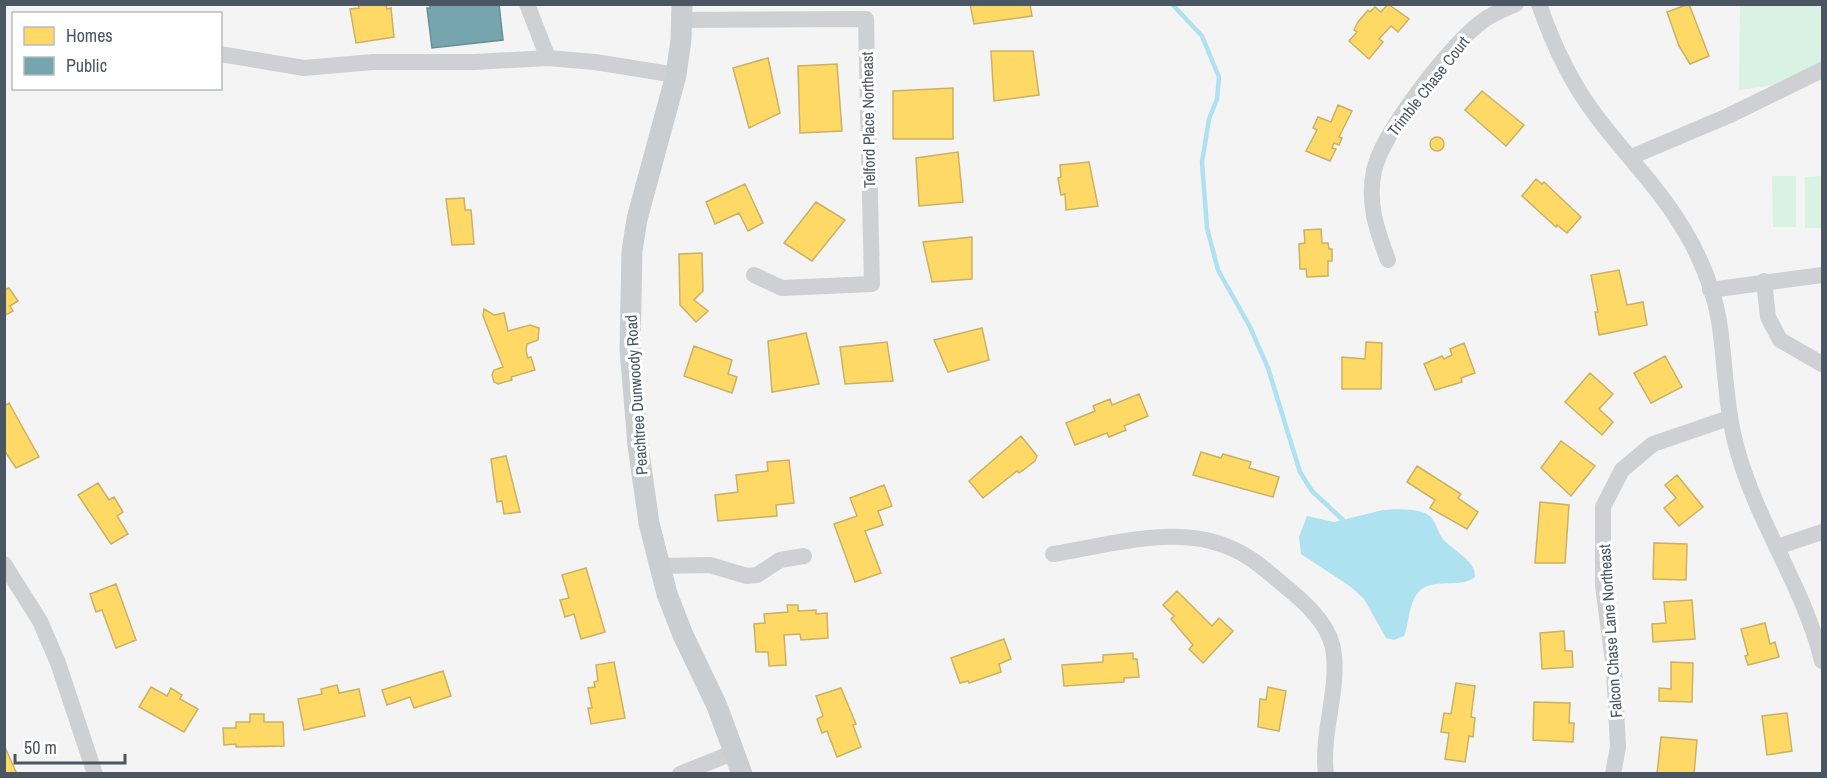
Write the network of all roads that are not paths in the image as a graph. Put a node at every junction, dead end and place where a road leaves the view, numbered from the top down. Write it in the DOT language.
graph roads {
  1 [pos="527,4"];
  2 [pos="1516,4"];
  3 [pos="1539,4"];
  4 [pos="682,12"];
  5 [pos="222,54"];
  6 [pos="548,58"];
  7 [pos="1822,70"];
  8 [pos="676,75"];
  9 [pos="1631,157"];
  10 [pos="1388,260"];
  11 [pos="754,275"];
  12 [pos="1815,276"];
  13 [pos="1764,281"];
  14 [pos="1822,289"];
  15 [pos="1710,290"];
  16 [pos="1822,364"];
  17 [pos="1729,418"];
  18 [pos="1822,532"];
  19 [pos="1778,547"];
  20 [pos="1053,554"];
  21 [pos="804,556"];
  22 [pos="4,564"];
  23 [pos="661,566"];
  24 [pos="1822,661"];
  25 [pos="735,752"];
  26 [pos="95,774"];
  27 [pos="680,774"];
  28 [pos="742,774"];
  29 [pos="1326,774"];
  30 [pos="1613,774"];
  1 -- 6 [label="street"];
  2 -- 10 [label="street, Trimble Chase Court"];
  3 -- 9 [label="street"];
  4 -- 8 [label="main road, Peachtree Dunwoody Road"];
  4 -- 11 [label="street, Telford Place Northeast"];
  5 -- 6 [label="street"];
  6 -- 8 [label="street"];
  7 -- 9 [label="street"];
  8 -- 23 [label="main road, Peachtree Dunwoody Road"];
  9 -- 15 [label="street"];
  12 -- 13 [label="street"];
  12 -- 14 [label="street"];
  13 -- 15 [label="street"];
  13 -- 16 [label="street"];
  15 -- 17 [label="street"];
  17 -- 19 [label="street"];
  17 -- 30 [label="street, Falcon Chase Lane Northeast"];
  18 -- 19 [label="street"];
  19 -- 24 [label="street"];
  20 -- 29 [label="street"];
  21 -- 23 [label="street"];
  22 -- 26 [label="street"];
  23 -- 25 [label="main road, Peachtree Dunwoody Road"];
  25 -- 27 [label="street"];
  25 -- 28 [label="main road, Peachtree Dunwoody Road"];
}
